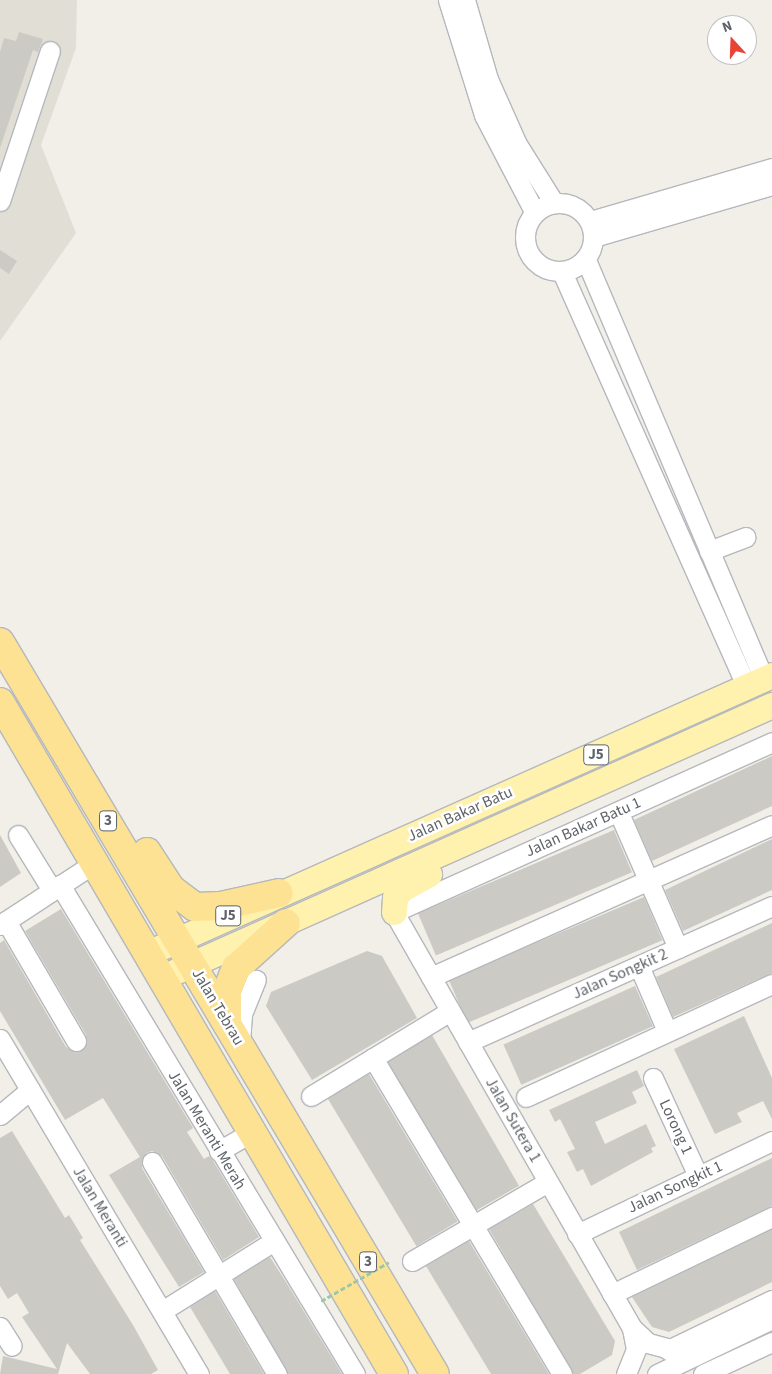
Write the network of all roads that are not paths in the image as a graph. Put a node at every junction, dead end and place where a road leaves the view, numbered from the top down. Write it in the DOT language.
graph roads {
  1 [pos="448,0"];
  2 [pos="466,0"];
  3 [pos="50,51"];
  4 [pos="772,168"];
  5 [pos="772,185"];
  6 [pos="0,201"];
  7 [pos="554,203"];
  8 [pos="535,213"];
  9 [pos="592,229"];
  10 [pos="586,260"];
  11 [pos="562,272"];
  12 [pos="745,537"];
  13 [pos="709,552"];
  14 [pos="0,642"];
  15 [pos="764,688"];
  16 [pos="0,702"];
  17 [pos="37,703"];
  18 [pos="772,742"];
  19 [pos="622,820"];
  20 [pos="772,826"];
  21 [pos="18,835"];
  22 [pos="461,846"];
  23 [pos="96,862"];
  24 [pos="647,880"];
  25 [pos="56,887"];
  26 [pos="279,893"];
  27 [pos="772,906"];
  28 [pos="394,912"];
  29 [pos="3,923"];
  30 [pos="286,923"];
  31 [pos="177,939"];
  32 [pos="678,948"];
  33 [pos="148,953"];
  34 [pos="192,964"];
  35 [pos="639,966"];
  36 [pos="431,977"];
  37 [pos="163,978"];
  38 [pos="256,980"];
  39 [pos="772,984"];
  40 [pos="450,1011"];
  41 [pos="667,1031"];
  42 [pos="234,1034"];
  43 [pos="0,1039"];
  44 [pos="76,1041"];
  45 [pos="468,1042"];
  46 [pos="374,1058"];
  47 [pos="653,1078"];
  48 [pos="30,1090"];
  49 [pos="310,1096"];
  50 [pos="526,1097"];
  51 [pos="0,1115"];
  52 [pos="252,1132"];
  53 [pos="772,1141"];
  54 [pos="219,1150"];
  55 [pos="152,1162"];
  56 [pos="698,1176"];
  57 [pos="548,1182"];
  58 [pos="772,1217"];
  59 [pos="473,1225"];
  60 [pos="578,1234"];
  61 [pos="274,1241"];
  62 [pos="412,1262"];
  63 [pos="218,1276"];
  64 [pos="612,1294"];
  65 [pos="772,1300"];
  66 [pos="162,1310"];
  67 [pos="772,1319"];
  68 [pos="0,1326"];
  69 [pos="632,1328"];
  70 [pos="772,1342"];
  71 [pos="12,1346"];
  72 [pos="668,1350"];
  73 [pos="703,1351"];
  74 [pos="197,1373"];
  75 [pos="277,1374"];
  76 [pos="355,1374"];
  77 [pos="394,1374"];
  78 [pos="435,1374"];
  79 [pos="562,1374"];
  80 [pos="626,1374"];
  81 [pos="657,1374"];
  82 [pos="691,1374"];
  83 [pos="703,1374"];
  1 -- 8 [label="street"];
  2 -- 7 [label="street"];
  3 -- 6 [label="street"];
  4 -- 9 [label="street"];
  5 -- 9 [label="street"];
  7 -- 8 [label="street"];
  7 -- 9 [label="street"];
  8 -- 11 [label="street"];
  9 -- 10 [label="street"];
  10 -- 11 [label="street"];
  10 -- 13 [label="street"];
  11 -- 15 [label="street"];
  12 -- 13 [label="street"];
  13 -- 15 [label="street"];
  14 -- 17 [label="highway, Jalan Tebrau / 3"];
  15 -- 22 [label="main road, Jalan Bakar Batu / J5"];
  15 -- 26 [label="main road, Jalan Bakar Batu / J5"];
  16 -- 23 [label="highway, Jalan Tebrau / 3"];
  17 -- 26 [label="highway"];
  17 -- 31 [label="highway, Jalan Tebrau / 3"];
  18 -- 28 [label="street, Jalan Bakar Batu 1"];
  19 -- 24 [label="street"];
  20 -- 24 [label="street"];
  21 -- 25 [label="street, Jalan Meranti Merah"];
  22 -- 28 [label="main road"];
  22 -- 30 [label="main road, Jalan Bakar Batu / J5"];
  23 -- 25 [label="street"];
  23 -- 33 [label="highway, Jalan Tebrau / 3"];
  24 -- 32 [label="street"];
  24 -- 36 [label="street"];
  25 -- 29 [label="street"];
  25 -- 54 [label="street, Jalan Meranti Merah"];
  26 -- 31 [label="main road, Jalan Bakar Batu / J5"];
  27 -- 32 [label="street, Jalan Songkit 2"];
  28 -- 36 [label="street, Jalan Sutera 1"];
  29 -- 44 [label="street"];
  30 -- 34 [label="main road, Jalan Bakar Batu / J5"];
  30 -- 42 [label="highway"];
  31 -- 33 [label="main road, Jalan Bakar Batu / J5"];
  31 -- 34 [label="highway, Jalan Tebrau / 3"];
  32 -- 35 [label="street, Jalan Songkit 2"];
  33 -- 37 [label="highway, Jalan Tebrau / 3"];
  34 -- 37 [label="main road, Jalan Bakar Batu / J5"];
  34 -- 42 [label="highway, Jalan Tebrau / 3"];
  35 -- 41 [label="street"];
  35 -- 45 [label="street, Jalan Songkit 2"];
  36 -- 40 [label="street, Jalan Sutera 1"];
  37 -- 52 [label="highway, Jalan Tebrau / 3"];
  38 -- 42 [label="street"];
  39 -- 41 [label="street"];
  40 -- 45 [label="street, Jalan Sutera 1"];
  40 -- 46 [label="street"];
  41 -- 50 [label="street"];
  42 -- 78 [label="highway, Jalan Tebrau / 3"];
  43 -- 48 [label="street, Jalan Meranti"];
  45 -- 57 [label="street, Jalan Sutera 1"];
  46 -- 49 [label="street"];
  46 -- 59 [label="street"];
  47 -- 56 [label="street, Lorong 1"];
  48 -- 51 [label="street"];
  48 -- 66 [label="street, Jalan Meranti"];
  52 -- 54 [label="street"];
  52 -- 77 [label="highway, Jalan Tebrau / 3"];
  53 -- 56 [label="street, Jalan Songkit 1"];
  54 -- 61 [label="street, Jalan Meranti Merah"];
  55 -- 63 [label="street"];
  56 -- 60 [label="street, Jalan Songkit 1"];
  57 -- 59 [label="street"];
  57 -- 60 [label="street, Jalan Sutera 1"];
  58 -- 64 [label="street"];
  59 -- 62 [label="street"];
  59 -- 79 [label="street"];
  60 -- 64 [label="street, Jalan Sutera 1"];
  61 -- 63 [label="street"];
  61 -- 76 [label="street, Jalan Meranti Merah"];
  63 -- 66 [label="street"];
  63 -- 75 [label="street"];
  64 -- 69 [label="street, Jalan Sutera 1"];
  65 -- 72 [label="street"];
  66 -- 74 [label="street, Jalan Meranti"];
  67 -- 73 [label="street"];
  68 -- 71 [label="street"];
  69 -- 72 [label="street, Jalan Sutera 1"];
  69 -- 80 [label="street, Jalan Sutera 1"];
  70 -- 83 [label="street"];
  72 -- 73 [label="street, Jalan Sutera 1"];
  73 -- 81 [label="street"];
  73 -- 82 [label="street"];
}
